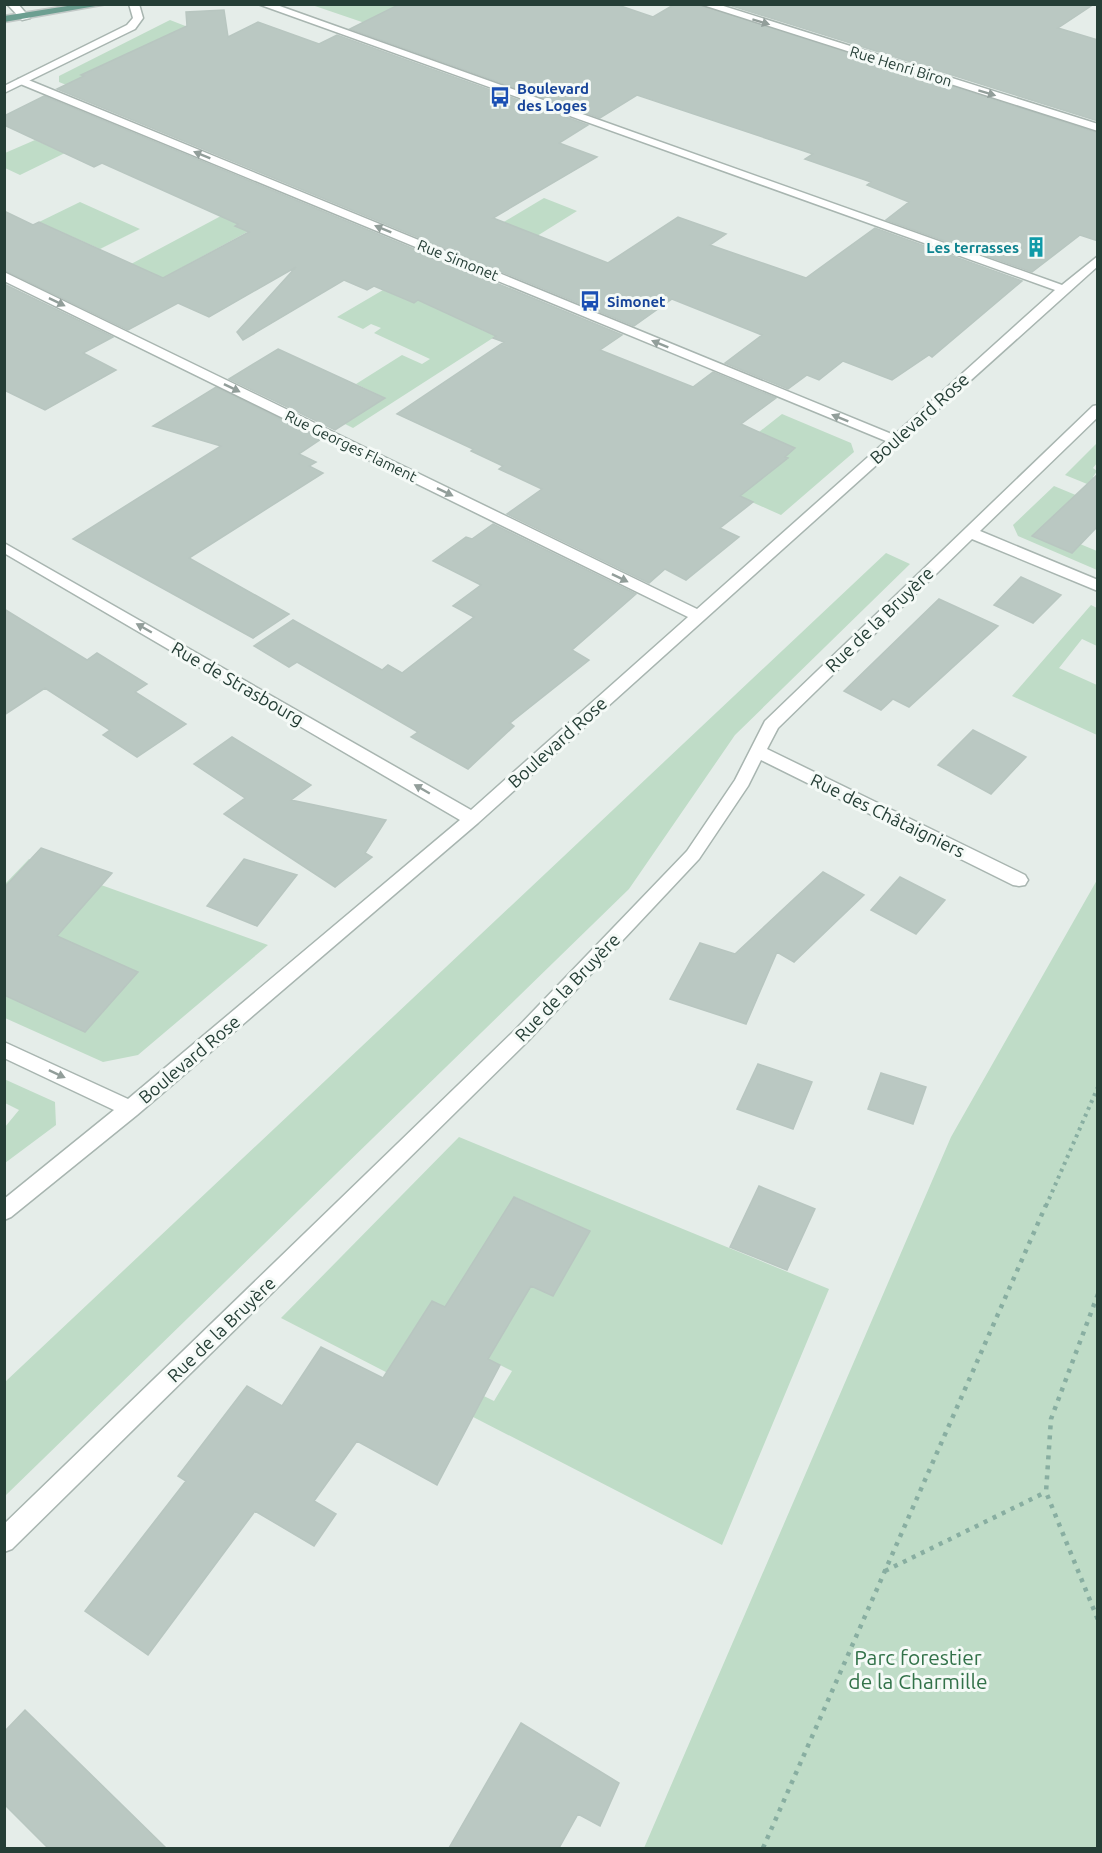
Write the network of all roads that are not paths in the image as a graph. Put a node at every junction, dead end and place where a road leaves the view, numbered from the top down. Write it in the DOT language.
graph roads {
  1 [pos="102,4"];
  2 [pos="134,4"];
  3 [pos="263,4"];
  4 [pos="705,4"];
  5 [pos="13,5"];
  6 [pos="25,18"];
  7 [pos="4,21"];
  8 [pos="21,81"];
  9 [pos="4,90"];
  10 [pos="1098,128"];
  11 [pos="1098,259"];
  12 [pos="5,276"];
  13 [pos="1063,289"];
  14 [pos="1098,409"];
  15 [pos="895,440"];
  16 [pos="969,532"];
  17 [pos="7,551"];
  18 [pos="1098,586"];
  19 [pos="698,616"];
  20 [pos="757,751"];
  21 [pos="472,819"];
  22 [pos="1019,880"];
  23 [pos="4,1049"];
  24 [pos="130,1109"];
  25 [pos="4,1211"];
  26 [pos="4,1541"];
  1 -- 6 [label="main road"];
  2 -- 8 [label="street"];
  3 -- 13 [label="street"];
  4 -- 10 [label="street, Rue Henri Biron, one-way"];
  5 -- 6 [label="street"];
  6 -- 7 [label="main road"];
  8 -- 9 [label="street"];
  15 -- 8 [label="street, Rue Simonet, one-way"];
  11 -- 13 [label="street, Boulevard Rose"];
  12 -- 19 [label="street, Rue Georges Flament, one-way"];
  13 -- 15 [label="street, Boulevard Rose"];
  14 -- 16 [label="street, Rue de la Bruyère"];
  15 -- 19 [label="street, Boulevard Rose"];
  16 -- 18 [label="street"];
  16 -- 20 [label="street, Rue de la Bruyère"];
  21 -- 17 [label="street, Rue de Strasbourg, one-way"];
  19 -- 21 [label="street, Boulevard Rose"];
  20 -- 22 [label="street, Rue des Châtaigniers"];
  20 -- 26 [label="street, Rue de la Bruyère"];
  21 -- 24 [label="street, Boulevard Rose"];
  23 -- 24 [label="street, one-way"];
  24 -- 25 [label="street, Boulevard Rose"];
}
